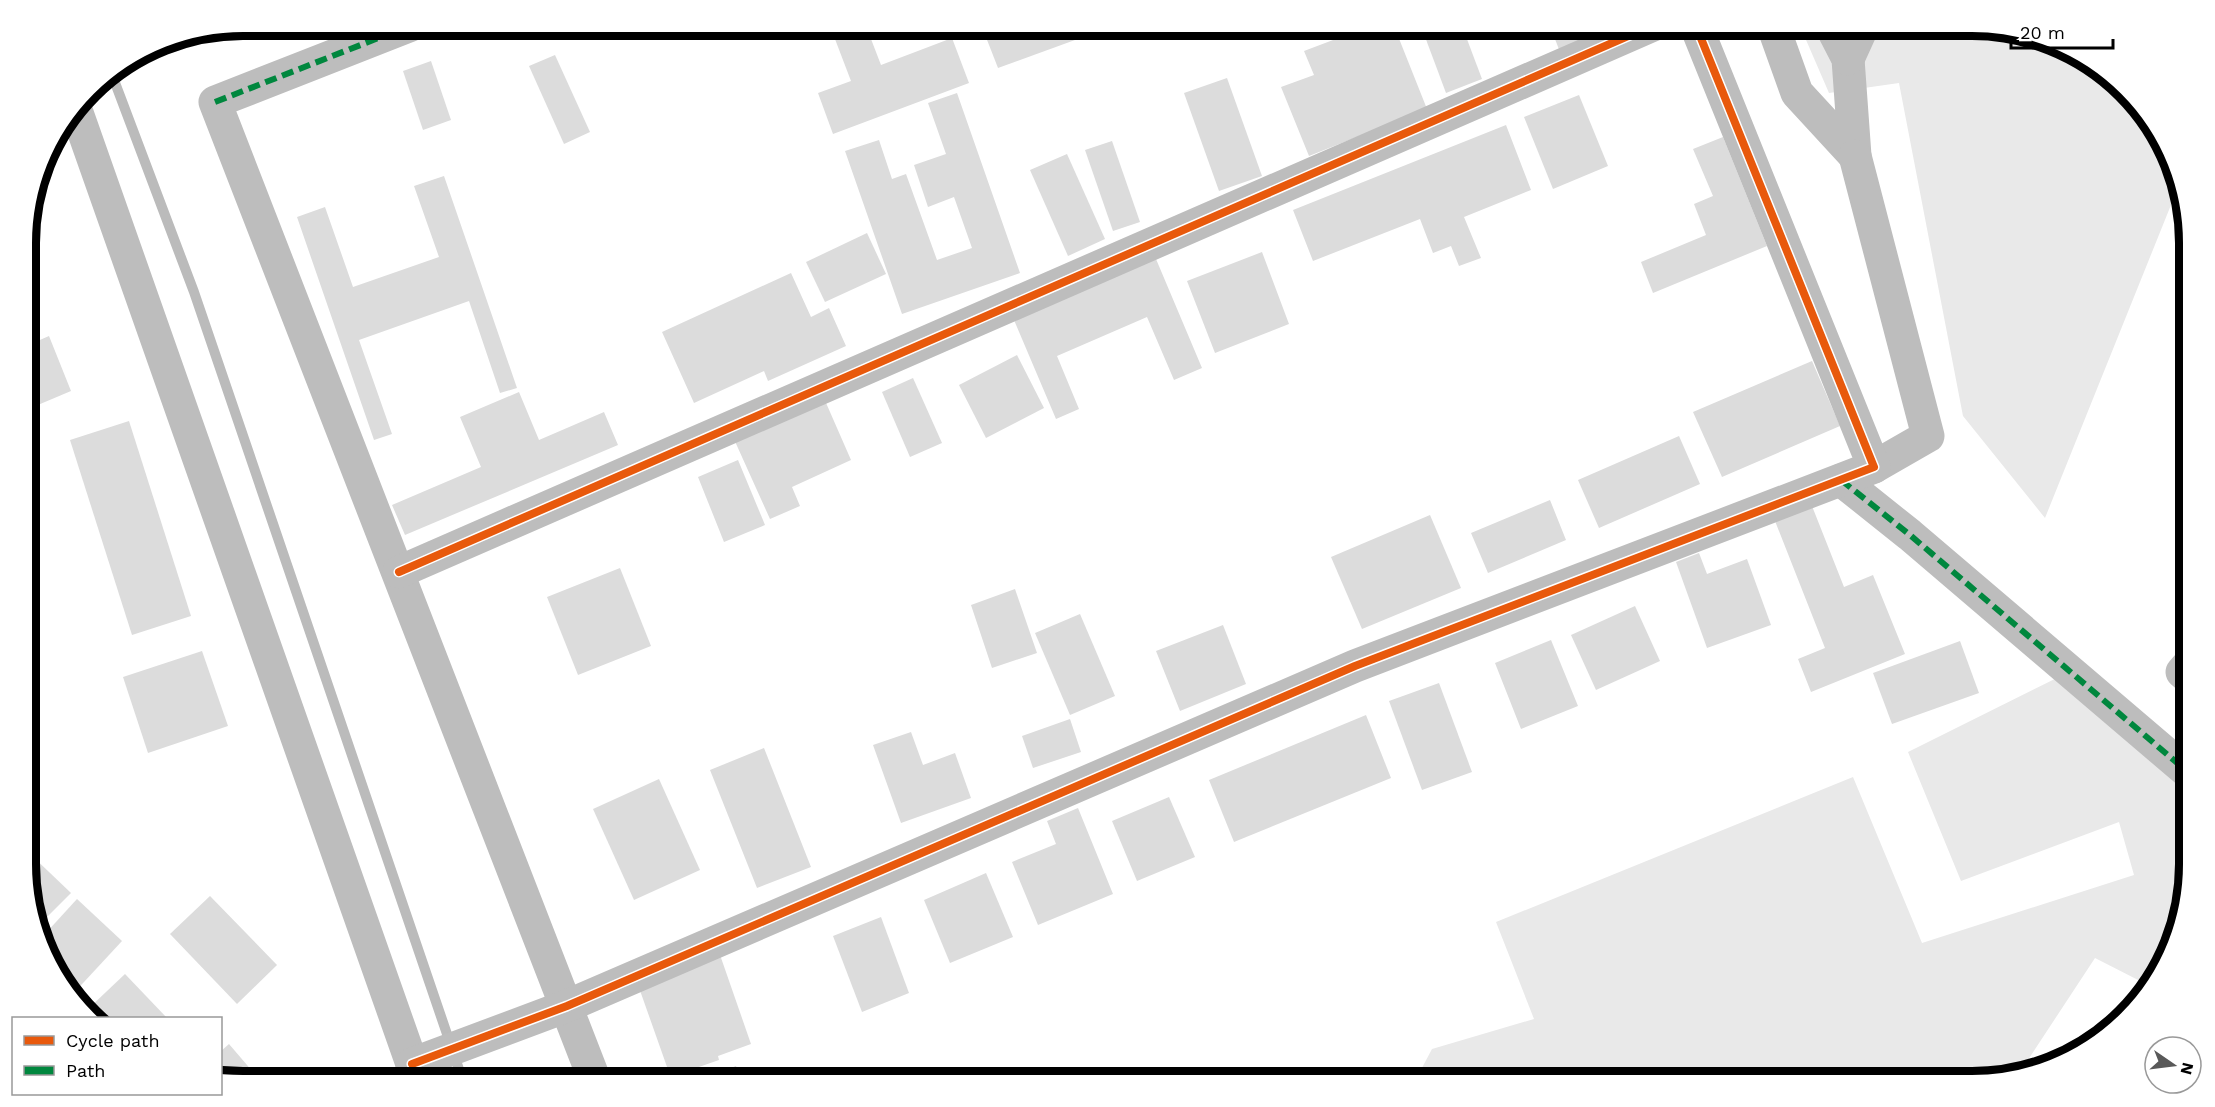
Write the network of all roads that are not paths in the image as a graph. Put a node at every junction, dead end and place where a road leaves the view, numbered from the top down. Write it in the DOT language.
graph roads {
  1 [pos="383,36"];
  2 [pos="1628,36"];
  3 [pos="1700,36"];
  4 [pos="1777,36"];
  5 [pos="1836,36"];
  6 [pos="1858,36"];
  7 [pos="1848,59"];
  8 [pos="79,117"];
  9 [pos="1855,156"];
  10 [pos="1874,467"];
  11 [pos="1841,480"];
  12 [pos="399,572"];
  13 [pos="2179,764"];
  14 [pos="567,1006"];
  15 [pos="433,1061"];
  16 [pos="591,1071"];
  1 -- 12 [label="street"];
  2 -- 12 [label="street"];
  3 -- 10 [label="street"];
  4 -- 9 [label="street"];
  5 -- 7 [label="street"];
  6 -- 7 [label="street"];
  7 -- 9 [label="street"];
  8 -- 15 [label="street"];
  9 -- 10 [label="street"];
  10 -- 11 [label="street"];
  11 -- 13 [label="street"];
  11 -- 14 [label="street"];
  12 -- 14 [label="street"];
  14 -- 15 [label="street"];
  14 -- 16 [label="street"];
}
